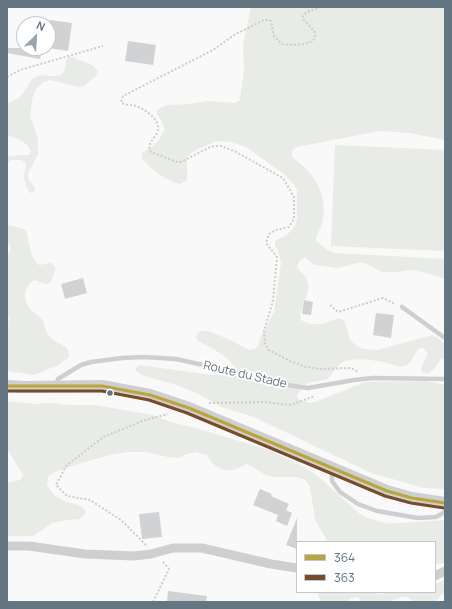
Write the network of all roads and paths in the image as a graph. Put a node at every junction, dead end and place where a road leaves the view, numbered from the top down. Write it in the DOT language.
graph roads {
  1 [pos="321,7"];
  2 [pos="103,46"];
  3 [pos="7,77"];
  4 [pos="330,305"];
  5 [pos="402,307"];
  6 [pos="445,338"];
  7 [pos="364,379"];
  8 [pos="445,379"];
  9 [pos="7,386"];
  10 [pos="56,386"];
  11 [pos="318,395"];
  12 [pos="189,408"];
  13 [pos="332,468"];
  14 [pos="445,502"];
  15 [pos="445,512"];
  16 [pos="7,546"];
  17 [pos="155,552"];
  18 [pos="163,562"];
  19 [pos="296,568"];
  20 [pos="153,602"];
  1 -- 7 [label="path"];
  2 -- 3 [label="path"];
  4 -- 5 [label="path"];
  5 -- 6 [label="lane"];
  7 -- 8 [label="lane, Route du Stade"];
  7 -- 10 [label="lane, Route du Stade"];
  9 -- 10 [label="street"];
  10 -- 12 [label="street"];
  11 -- 12 [label="path"];
  12 -- 13 [label="street"];
  12 -- 17 [label="path"];
  13 -- 14 [label="street"];
  13 -- 15 [label="lane"];
  16 -- 17 [label="street"];
  17 -- 19 [label="street"];
  18 -- 20 [label="path"];
}
